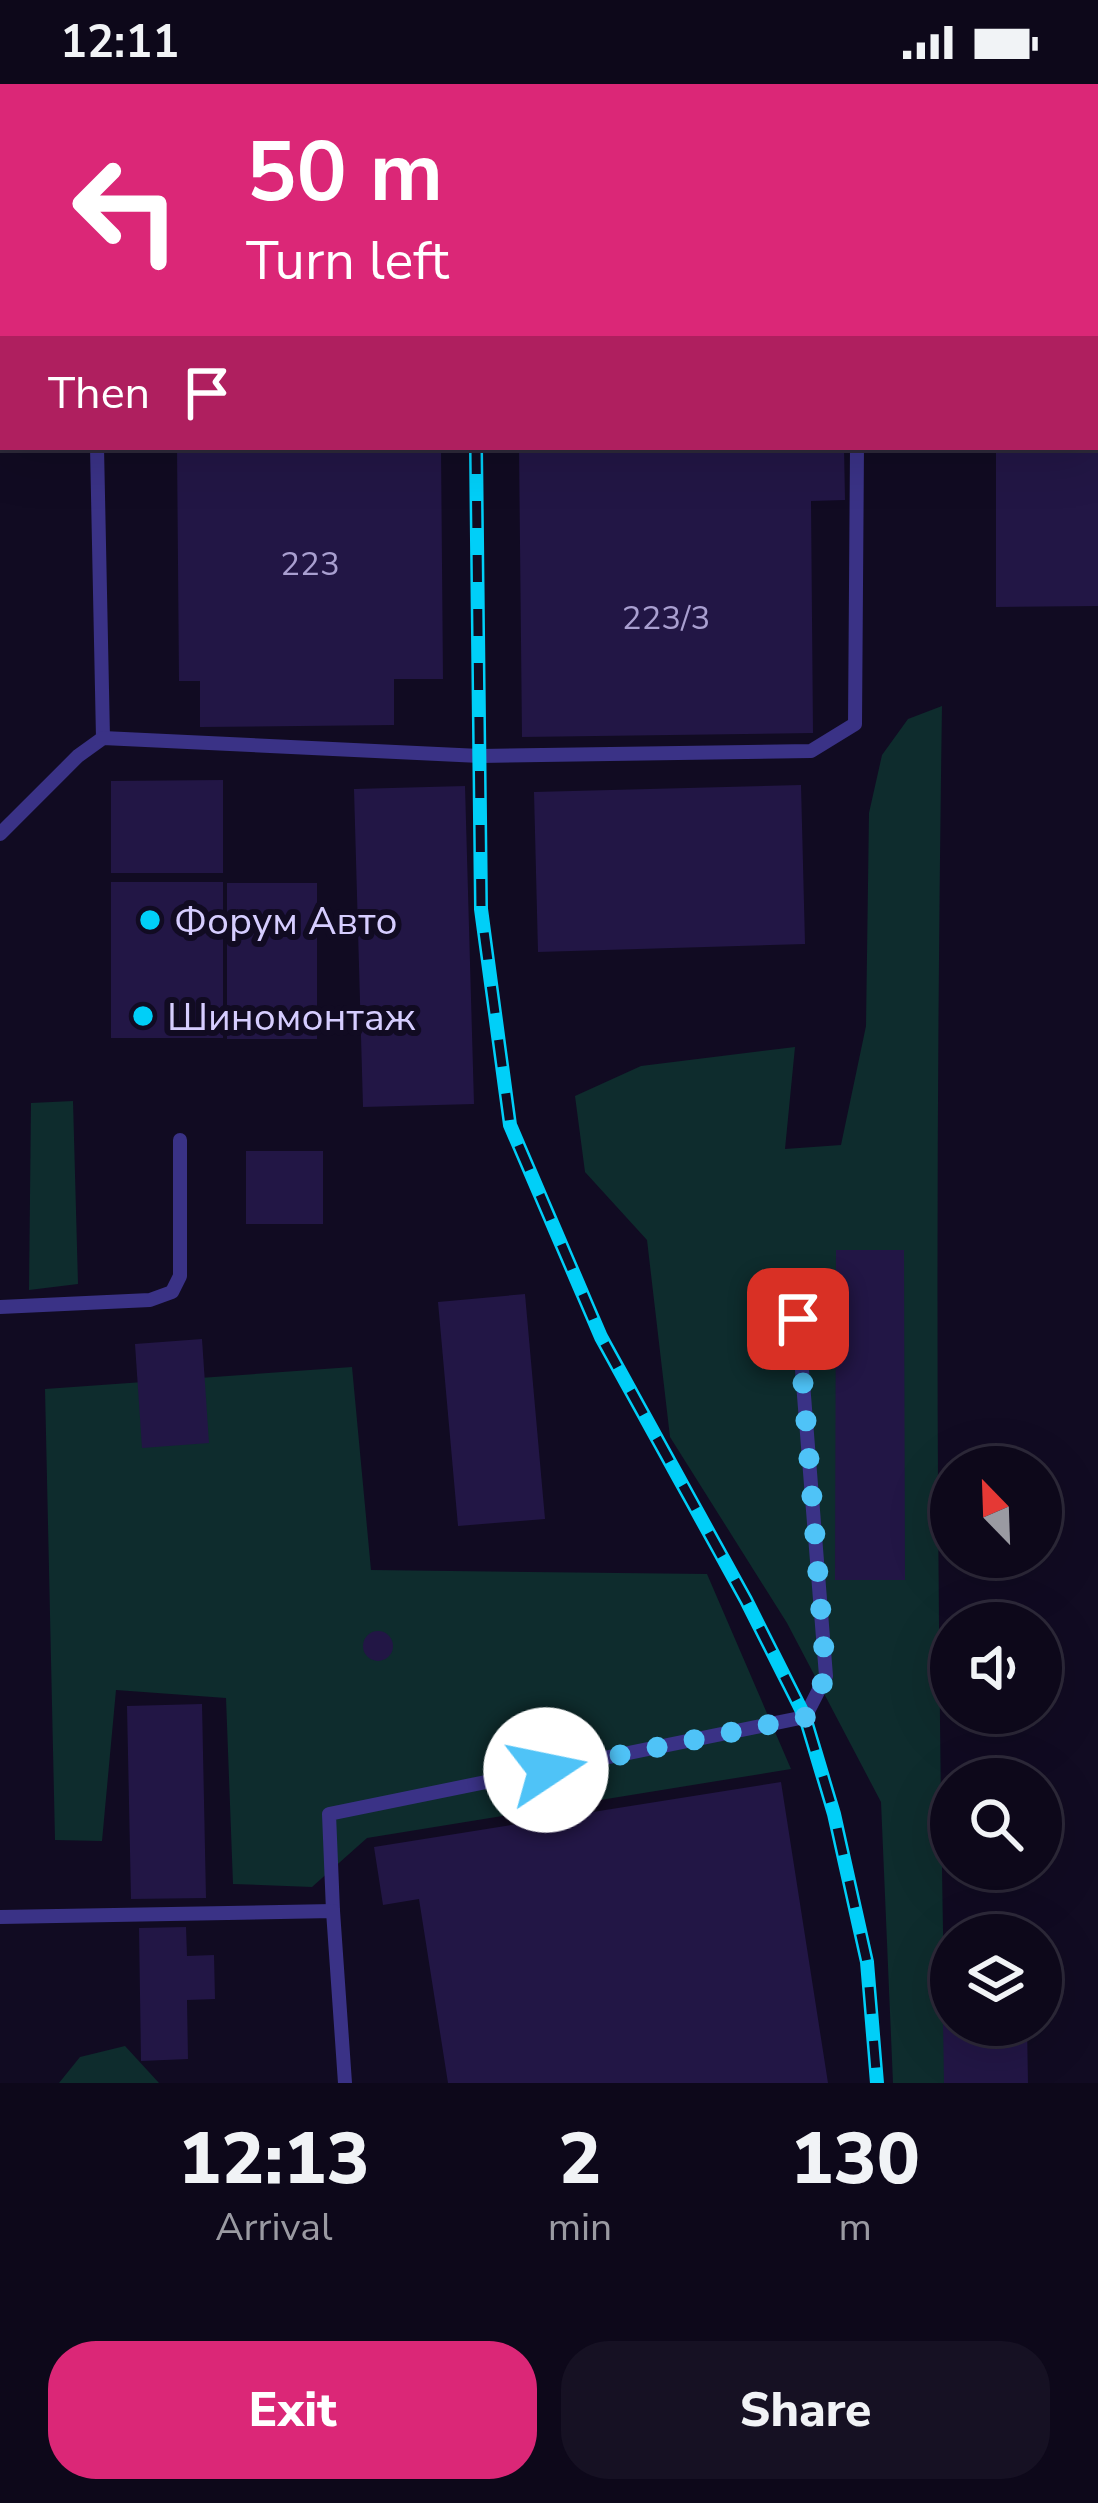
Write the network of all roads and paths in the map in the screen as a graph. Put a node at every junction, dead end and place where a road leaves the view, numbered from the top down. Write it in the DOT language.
graph roads {
  1 [pos="98,450"];
  2 [pos="857,450"];
  3 [pos="103,738"];
  4 [pos="0,834"];
  5 [pos="181,1139"];
  6 [pos="0,1307"];
  7 [pos="798,1319"];
  8 [pos="333,1912"];
  9 [pos="0,1918"];
  10 [pos="345,2083"];
  1 -- 3 [label="lane"];
  2 -- 3 [label="lane"];
  3 -- 4 [label="lane"];
  5 -- 6 [label="lane"];
  7 -- 8 [label="lane"];
  8 -- 9 [label="lane"];
  8 -- 10 [label="lane"];
}
